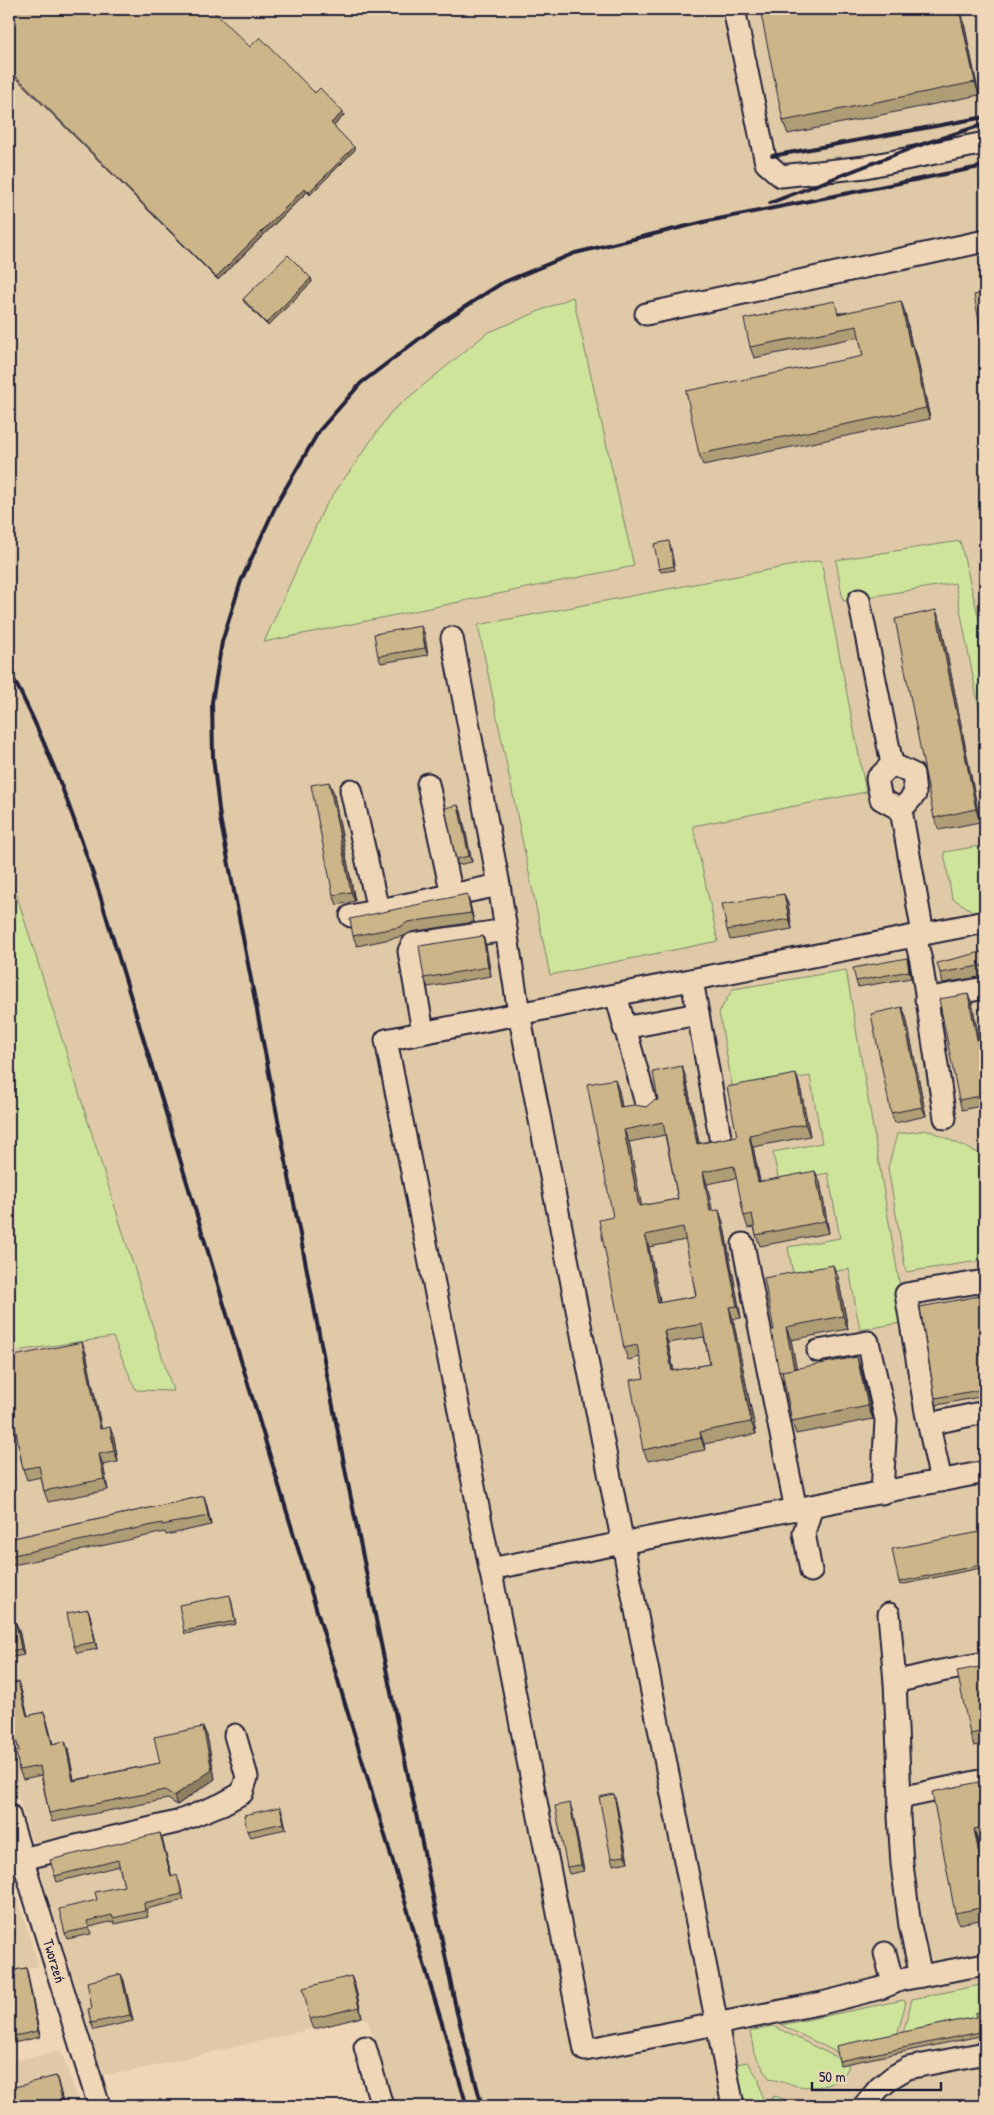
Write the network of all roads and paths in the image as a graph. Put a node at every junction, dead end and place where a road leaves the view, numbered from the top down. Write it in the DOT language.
graph roads {
  1 [pos="734,9"];
  2 [pos="985,143"];
  3 [pos="985,241"];
  4 [pos="646,314"];
  5 [pos="859,600"];
  6 [pos="452,638"];
  7 [pos="892,764"];
  8 [pos="428,784"];
  9 [pos="351,790"];
  10 [pos="901,810"];
  11 [pos="499,884"];
  12 [pos="452,894"];
  13 [pos="378,910"];
  14 [pos="351,916"];
  15 [pos="985,922"];
  16 [pos="506,930"];
  17 [pos="919,935"];
  18 [pos="692,980"];
  19 [pos="985,988"];
  20 [pos="616,995"];
  21 [pos="926,999"];
  22 [pos="519,1014"];
  23 [pos="698,1014"];
  24 [pos="624,1028"];
  25 [pos="423,1032"];
  26 [pos="646,1107"];
  27 [pos="944,1118"];
  28 [pos="720,1137"];
  29 [pos="743,1244"];
  30 [pos="985,1281"];
  31 [pos="818,1351"];
  32 [pos="985,1412"];
  33 [pos="929,1424"];
  34 [pos="985,1472"];
  35 [pos="941,1481"];
  36 [pos="882,1492"];
  37 [pos="797,1509"];
  38 [pos="624,1543"];
  39 [pos="490,1569"];
  40 [pos="811,1571"];
  41 [pos="889,1614"];
  42 [pos="985,1663"];
  43 [pos="895,1682"];
  44 [pos="235,1735"];
  45 [pos="985,1780"];
  46 [pos="900,1798"];
  47 [pos="9,1815"];
  48 [pos="22,1859"];
  49 [pos="885,1953"];
  50 [pos="985,1964"];
  51 [pos="921,1976"];
  52 [pos="893,1983"];
  53 [pos="717,2024"];
  54 [pos="365,2047"];
  55 [pos="985,2053"];
  56 [pos="99,2106"];
  57 [pos="382,2106"];
  58 [pos="733,2106"];
  59 [pos="864,2106"];
  1 -- 2 [label="street"];
  3 -- 4 [label="street"];
  5 -- 7 [label="street"];
  6 -- 11 [label="street"];
  7 -- 10 [label="street"];
  7 -- 10 [label="street"];
  8 -- 12 [label="street"];
  9 -- 13 [label="street"];
  10 -- 17 [label="street"];
  11 -- 12 [label="street"];
  11 -- 16 [label="street"];
  12 -- 13 [label="street"];
  13 -- 14 [label="street"];
  15 -- 17 [label="street"];
  16 -- 22 [label="street"];
  16 -- 25 [label="street"];
  17 -- 18 [label="street"];
  17 -- 21 [label="street"];
  18 -- 20 [label="street"];
  18 -- 23 [label="street"];
  19 -- 21 [label="street"];
  20 -- 22 [label="street"];
  20 -- 24 [label="street"];
  21 -- 27 [label="street"];
  22 -- 25 [label="street"];
  22 -- 38 [label="street"];
  23 -- 24 [label="street"];
  23 -- 28 [label="street"];
  24 -- 26 [label="street"];
  25 -- 39 [label="street"];
  29 -- 37 [label="street"];
  30 -- 33 [label="street"];
  31 -- 36 [label="street"];
  32 -- 33 [label="street"];
  33 -- 35 [label="street"];
  34 -- 35 [label="street"];
  35 -- 36 [label="street"];
  36 -- 37 [label="street"];
  37 -- 38 [label="street"];
  37 -- 40 [label="street"];
  38 -- 39 [label="street"];
  38 -- 53 [label="street"];
  39 -- 53 [label="street"];
  41 -- 43 [label="street"];
  42 -- 43 [label="street"];
  43 -- 46 [label="street"];
  44 -- 48 [label="street"];
  45 -- 46 [label="street"];
  46 -- 51 [label="street"];
  47 -- 48 [label="street, Tworzeń"];
  48 -- 56 [label="street, Tworzeń"];
  49 -- 52 [label="street"];
  50 -- 51 [label="street"];
  51 -- 52 [label="street"];
  52 -- 53 [label="street"];
  53 -- 58 [label="street"];
  54 -- 57 [label="street"];
  55 -- 59 [label="street"];
}
